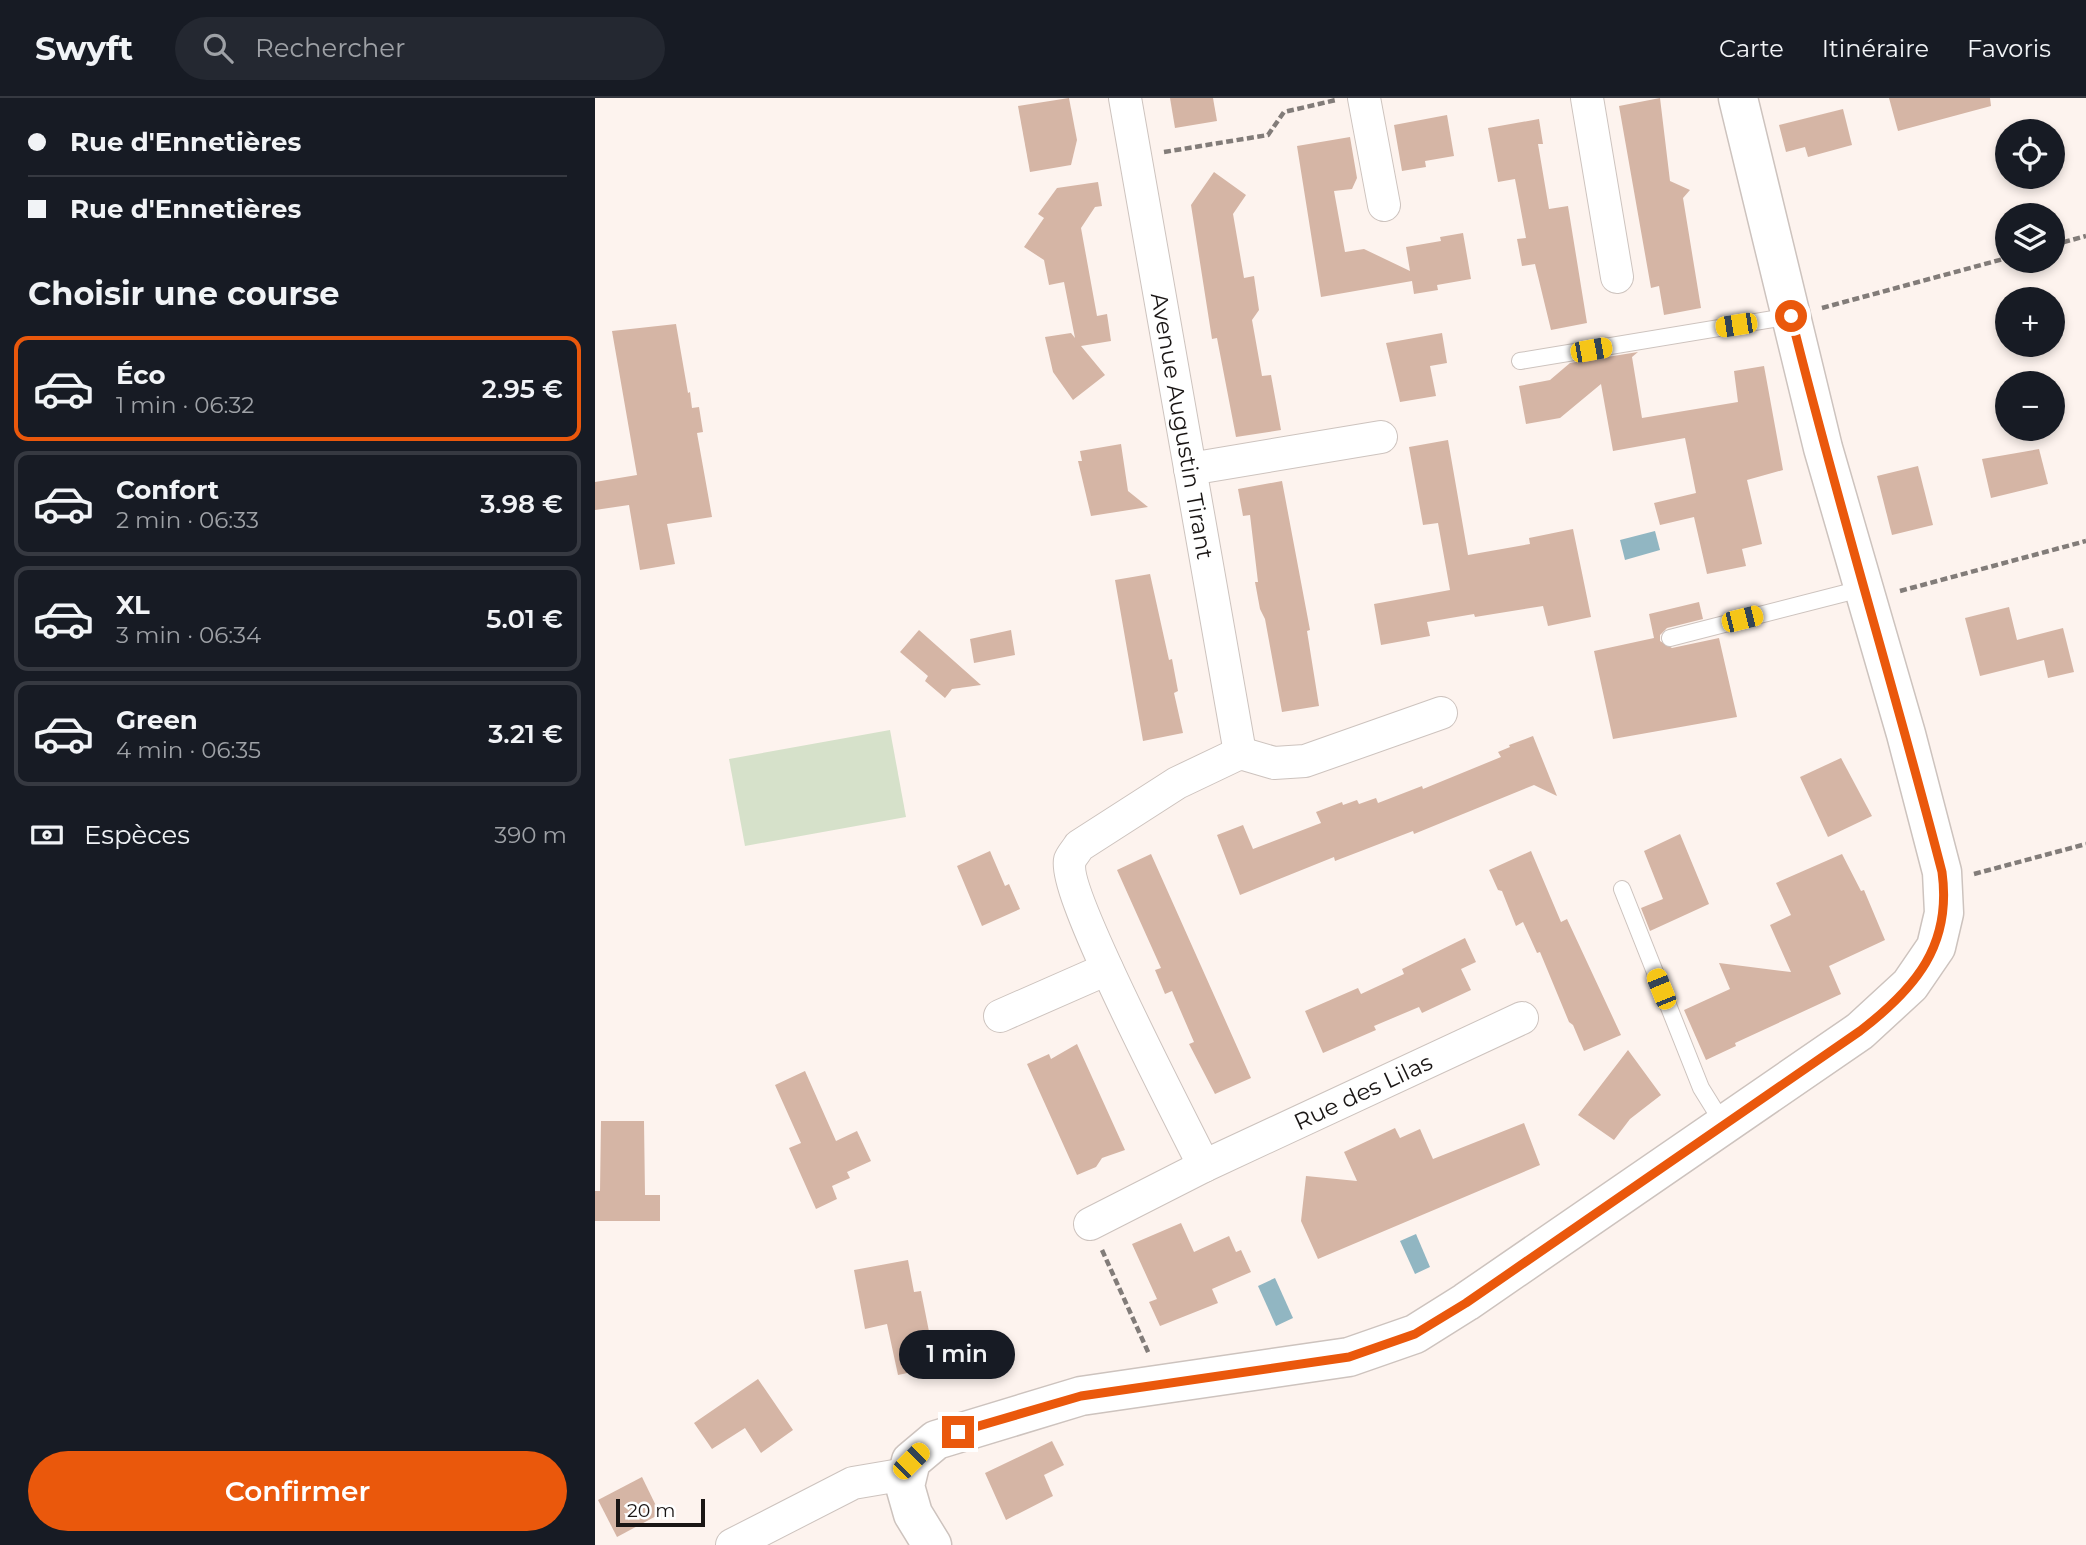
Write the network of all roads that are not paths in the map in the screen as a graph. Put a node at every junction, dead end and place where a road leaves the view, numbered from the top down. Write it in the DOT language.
graph roads {
  1 [pos="1125,98"];
  2 [pos="1364,98"];
  3 [pos="1587,98"];
  4 [pos="1738,98"];
  5 [pos="1384,205"];
  6 [pos="1617,277"];
  7 [pos="1791,316"];
  8 [pos="1520,361"];
  9 [pos="1381,438"];
  10 [pos="1189,469"];
  11 [pos="1863,594"];
  12 [pos="1670,638"];
  13 [pos="1440,713"];
  14 [pos="1240,753"];
  15 [pos="1622,889"];
  16 [pos="1107,970"];
  17 [pos="1000,1016"];
  18 [pos="1522,1018"];
  19 [pos="1724,1125"];
  20 [pos="1204,1166"];
  21 [pos="1090,1224"];
  22 [pos="906,1474"];
  23 [pos="732,1545"];
  24 [pos="932,1545"];
  1 -- 10 [label="street, Avenue Augustin Tirant"];
  2 -- 5 [label="street"];
  3 -- 6 [label="street"];
  4 -- 7 [label="street"];
  7 -- 8 [label="lane"];
  7 -- 11 [label="street"];
  9 -- 10 [label="street"];
  10 -- 14 [label="street, Avenue Augustin Tirant"];
  11 -- 12 [label="lane"];
  11 -- 19 [label="street"];
  13 -- 14 [label="street"];
  14 -- 16 [label="street"];
  15 -- 19 [label="lane"];
  16 -- 17 [label="street"];
  16 -- 20 [label="street"];
  18 -- 20 [label="street, Rue des Lilas"];
  19 -- 22 [label="street"];
  20 -- 21 [label="street, Rue des Lilas"];
  22 -- 23 [label="street"];
  22 -- 24 [label="street"];
}
